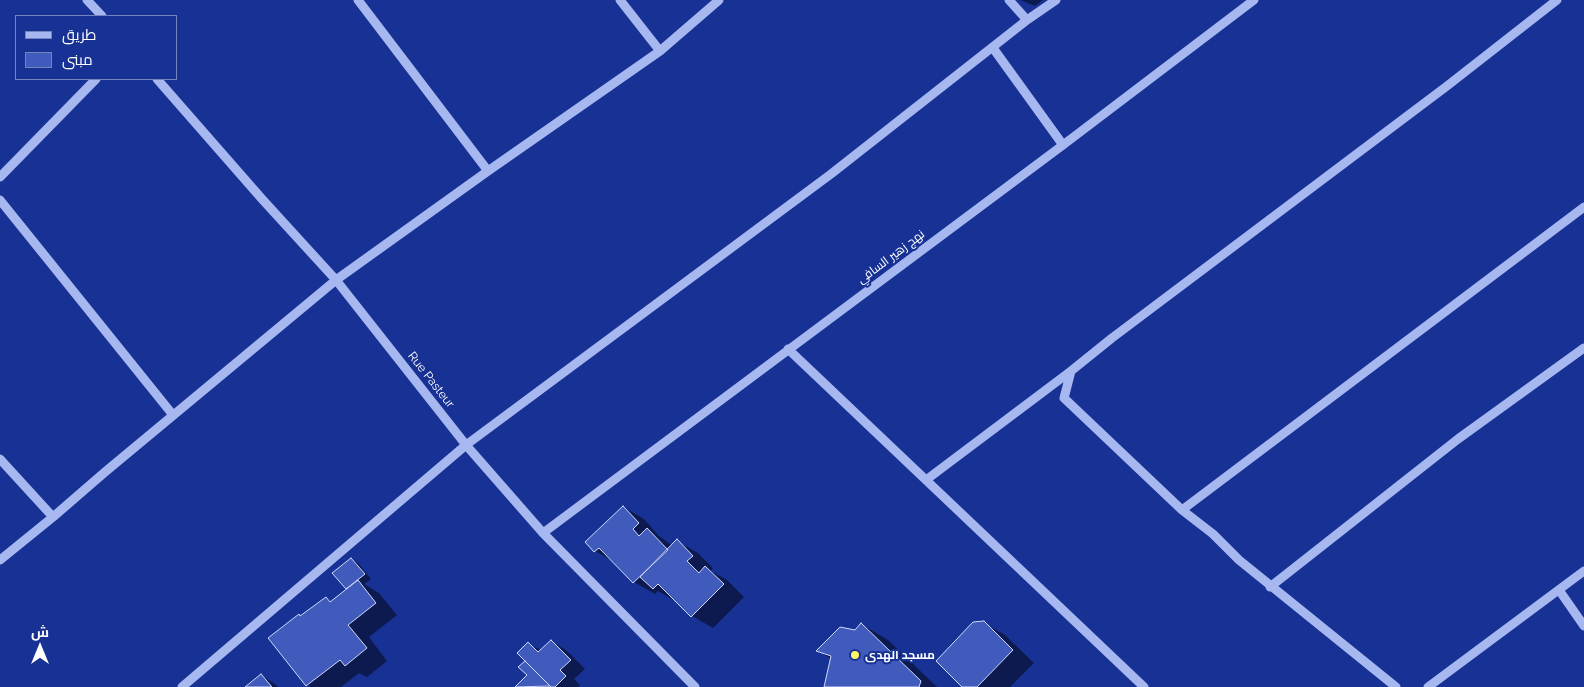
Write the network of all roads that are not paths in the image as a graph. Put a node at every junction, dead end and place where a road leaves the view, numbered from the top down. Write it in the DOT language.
graph roads {
  1 [pos="87,0"];
  2 [pos="358,0"];
  3 [pos="620,0"];
  4 [pos="718,0"];
  5 [pos="1009,0"];
  6 [pos="1056,0"];
  7 [pos="1254,0"];
  8 [pos="1558,0"];
  9 [pos="101,15"];
  10 [pos="1027,20"];
  11 [pos="992,48"];
  12 [pos="660,51"];
  13 [pos="95,80"];
  14 [pos="158,80"];
  15 [pos="1063,145"];
  16 [pos="488,171"];
  17 [pos="0,177"];
  18 [pos="0,200"];
  19 [pos="1584,207"];
  20 [pos="336,280"];
  21 [pos="1584,348"];
  22 [pos="788,349"];
  23 [pos="1070,371"];
  24 [pos="173,414"];
  25 [pos="466,445"];
  26 [pos="0,459"];
  27 [pos="926,480"];
  28 [pos="1182,510"];
  29 [pos="53,518"];
  30 [pos="543,533"];
  31 [pos="0,560"];
  32 [pos="1584,571"];
  33 [pos="1270,587"];
  34 [pos="1559,590"];
  35 [pos="1584,626"];
  36 [pos="182,687"];
  37 [pos="695,687"];
  38 [pos="1144,687"];
  39 [pos="1396,687"];
  40 [pos="1428,687"];
  1 -- 9 [label="street"];
  2 -- 16 [label="street"];
  3 -- 12 [label="street"];
  4 -- 12 [label="street"];
  5 -- 10 [label="street"];
  6 -- 10 [label="street"];
  7 -- 15 [label="street, نهج زهير السافي"];
  8 -- 23 [label="street"];
  10 -- 11 [label="street"];
  11 -- 15 [label="street"];
  11 -- 25 [label="street"];
  12 -- 16 [label="street"];
  13 -- 17 [label="street"];
  14 -- 20 [label="street, Rue Pasteur"];
  15 -- 22 [label="street, نهج زهير السافي"];
  16 -- 20 [label="street"];
  18 -- 24 [label="street"];
  19 -- 28 [label="street"];
  20 -- 24 [label="street"];
  20 -- 25 [label="street, Rue Pasteur"];
  21 -- 33 [label="street"];
  22 -- 27 [label="street"];
  22 -- 30 [label="street, نهج زهير السافي"];
  23 -- 27 [label="street"];
  23 -- 28 [label="street"];
  24 -- 29 [label="street"];
  25 -- 30 [label="street, Rue Pasteur"];
  25 -- 36 [label="street"];
  26 -- 29 [label="street"];
  27 -- 38 [label="street"];
  28 -- 33 [label="street"];
  29 -- 31 [label="street"];
  30 -- 37 [label="street, Rue Pasteur"];
  32 -- 34 [label="street"];
  33 -- 39 [label="street"];
  34 -- 35 [label="street"];
  34 -- 40 [label="street"];
}
